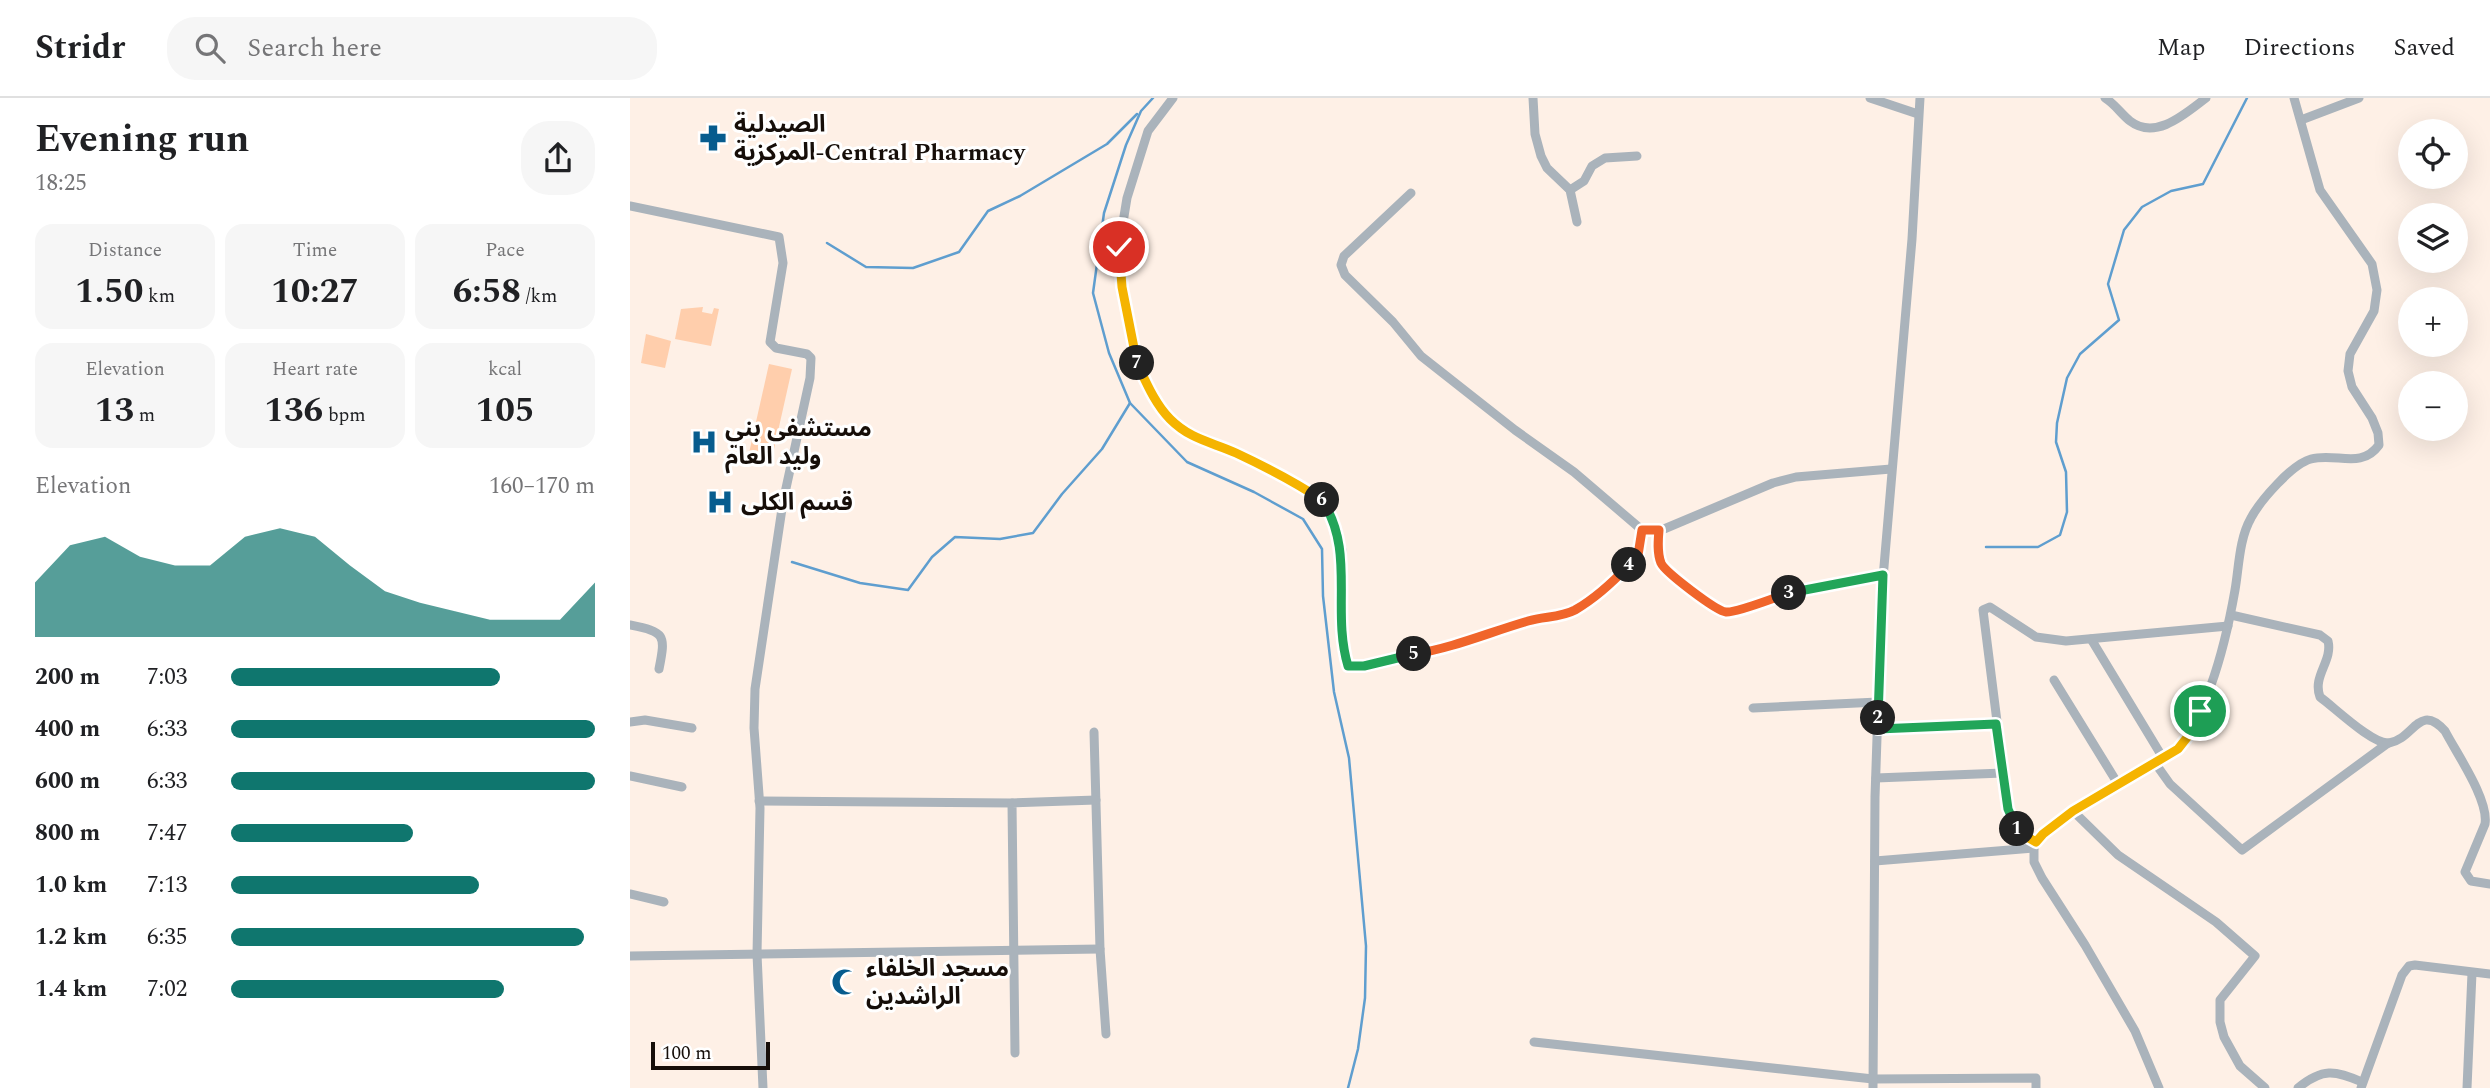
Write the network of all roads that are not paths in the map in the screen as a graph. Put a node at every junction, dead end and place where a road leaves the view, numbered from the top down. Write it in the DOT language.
graph roads {
  1 [pos="1173,98"];
  2 [pos="1533,98"];
  3 [pos="1870,98"];
  4 [pos="1920,98"];
  5 [pos="2105,98"];
  6 [pos="2206,98"];
  7 [pos="2294,98"];
  8 [pos="2358,98"];
  9 [pos="1918,114"];
  10 [pos="2301,120"];
  11 [pos="1637,156"];
  12 [pos="1570,190"];
  13 [pos="1411,194"];
  14 [pos="630,206"];
  15 [pos="1577,222"];
  16 [pos="1891,469"];
  17 [pos="1642,530"];
  18 [pos="1659,530"];
  19 [pos="1883,575"];
  20 [pos="2231,615"];
  21 [pos="630,625"];
  22 [pos="2228,626"];
  23 [pos="2091,639"];
  24 [pos="659,669"];
  25 [pos="2054,680"];
  26 [pos="1878,702"];
  27 [pos="1753,708"];
  28 [pos="630,722"];
  29 [pos="1996,724"];
  30 [pos="692,728"];
  31 [pos="1878,729"];
  32 [pos="1094,732"];
  33 [pos="2388,743"];
  34 [pos="2159,761"];
  35 [pos="2003,773"];
  36 [pos="630,776"];
  37 [pos="1876,778"];
  38 [pos="2118,784"];
  39 [pos="682,787"];
  40 [pos="1096,800"];
  41 [pos="759,801"];
  42 [pos="1012,803"];
  43 [pos="2073,811"];
  44 [pos="2035,845"];
  45 [pos="1875,861"];
  46 [pos="2490,884"];
  47 [pos="630,894"];
  48 [pos="664,902"];
  49 [pos="1100,949"];
  50 [pos="1014,950"];
  51 [pos="757,954"];
  52 [pos="630,956"];
  53 [pos="2472,973"];
  54 [pos="2490,974"];
  55 [pos="1106,1034"];
  56 [pos="1534,1042"];
  57 [pos="1014,1053"];
  58 [pos="1873,1084"];
  59 [pos="2361,1085"];
  60 [pos="763,1088"];
  61 [pos="2036,1088"];
  62 [pos="2159,1088"];
  63 [pos="2265,1088"];
  64 [pos="2298,1088"];
  65 [pos="2467,1088"];
  1 -- 17 [label="street"];
  2 -- 12 [label="street"];
  3 -- 9 [label="street"];
  4 -- 9 [label="street"];
  5 -- 6 [label="street"];
  7 -- 10 [label="street"];
  8 -- 10 [label="street"];
  9 -- 16 [label="street"];
  10 -- 20 [label="street"];
  11 -- 12 [label="street"];
  12 -- 15 [label="street"];
  13 -- 17 [label="street"];
  14 -- 41 [label="street"];
  16 -- 18 [label="street"];
  16 -- 19 [label="street"];
  17 -- 18 [label="street"];
  18 -- 19 [label="street"];
  19 -- 26 [label="street"];
  20 -- 22 [label="street"];
  20 -- 33 [label="street"];
  21 -- 24 [label="street"];
  22 -- 23 [label="street"];
  22 -- 34 [label="street"];
  23 -- 29 [label="street"];
  23 -- 34 [label="street"];
  25 -- 38 [label="street"];
  26 -- 27 [label="street"];
  26 -- 31 [label="street"];
  28 -- 30 [label="street"];
  29 -- 31 [label="street"];
  29 -- 35 [label="street"];
  31 -- 37 [label="street"];
  32 -- 40 [label="street"];
  33 -- 34 [label="street"];
  33 -- 46 [label="street"];
  34 -- 38 [label="street"];
  35 -- 37 [label="street"];
  35 -- 44 [label="street"];
  36 -- 39 [label="street"];
  37 -- 45 [label="street"];
  38 -- 43 [label="street"];
  40 -- 42 [label="street"];
  40 -- 49 [label="street"];
  41 -- 42 [label="street"];
  41 -- 51 [label="street"];
  42 -- 50 [label="street"];
  43 -- 44 [label="street"];
  43 -- 63 [label="street"];
  44 -- 45 [label="street"];
  44 -- 62 [label="street"];
  45 -- 58 [label="street"];
  47 -- 48 [label="street"];
  49 -- 50 [label="street"];
  49 -- 55 [label="street"];
  50 -- 51 [label="street"];
  50 -- 57 [label="street"];
  51 -- 52 [label="street"];
  51 -- 60 [label="street"];
  53 -- 54 [label="street"];
  53 -- 59 [label="street"];
  53 -- 65 [label="street"];
  56 -- 58 [label="street"];
  58 -- 61 [label="street"];
  59 -- 64 [label="street"];
}
